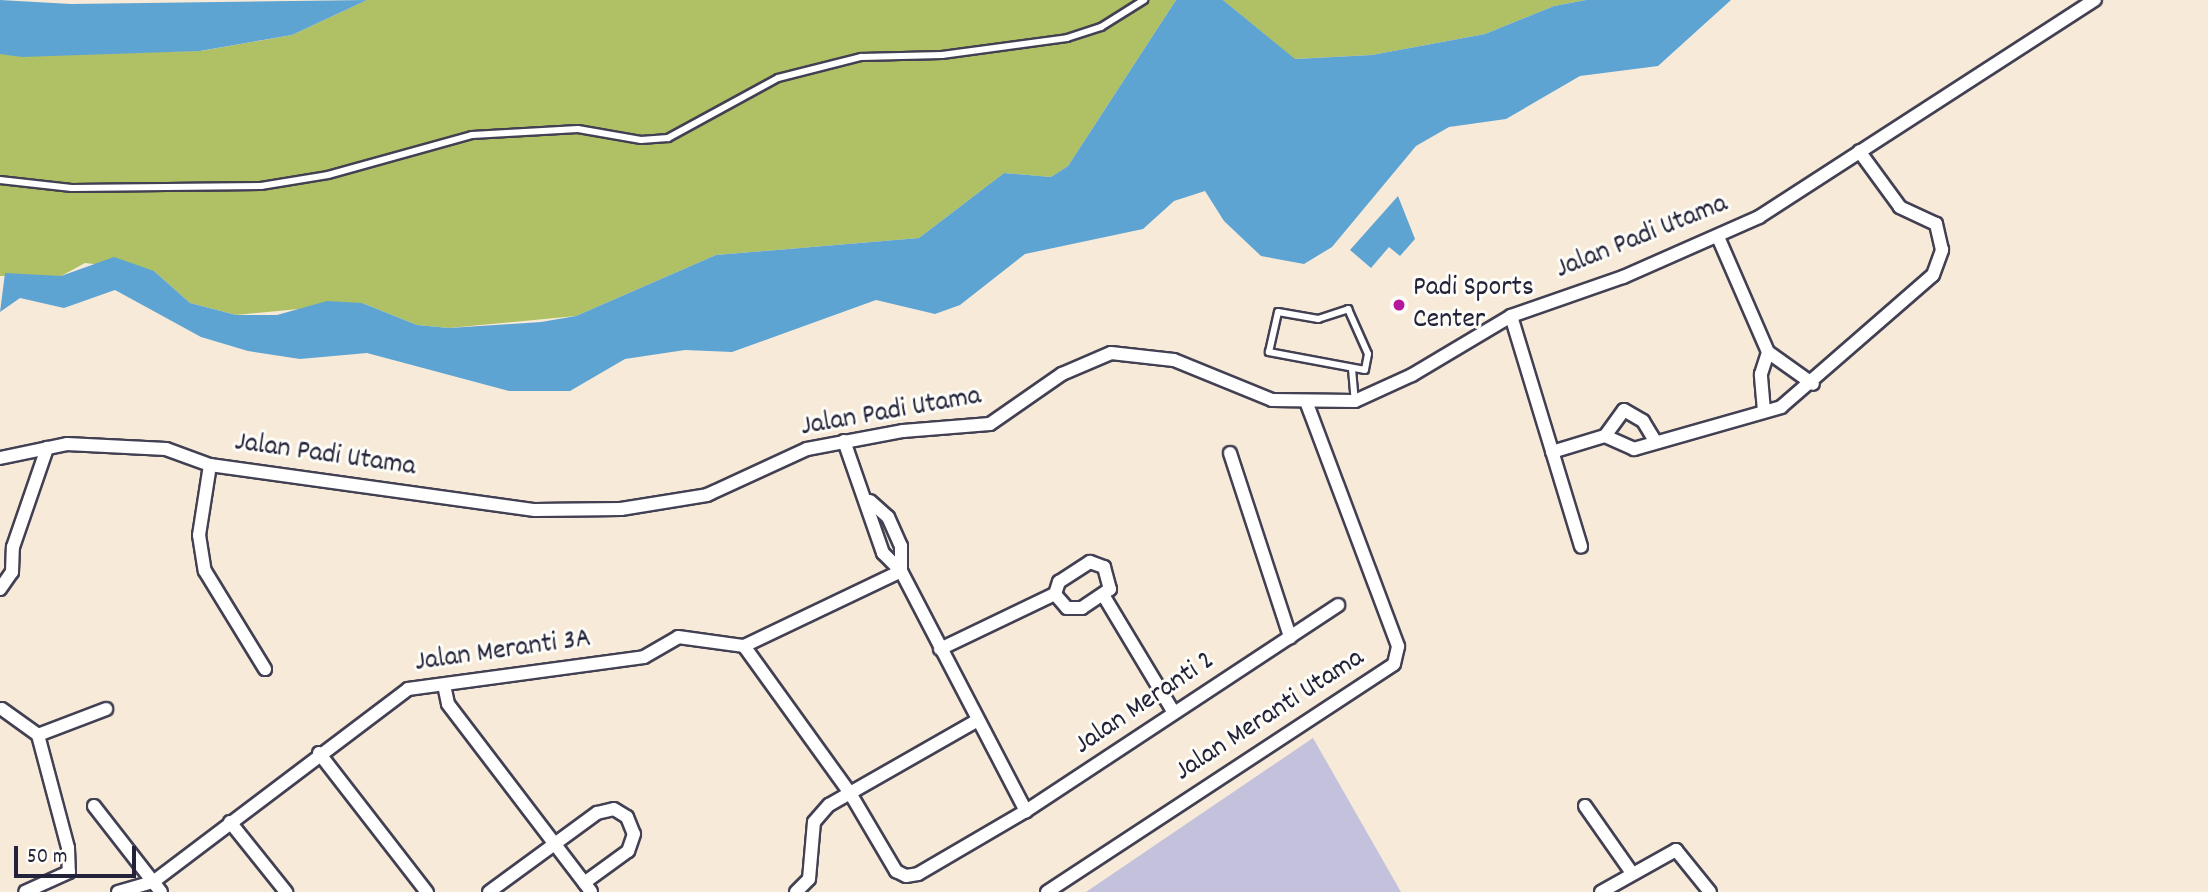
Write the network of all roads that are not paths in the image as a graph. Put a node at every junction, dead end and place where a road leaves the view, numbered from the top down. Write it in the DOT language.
graph roads {
  1 [pos="1144,0"];
  2 [pos="2095,0"];
  3 [pos="1859,151"];
  4 [pos="0,180"];
  5 [pos="1718,237"];
  6 [pos="1511,316"];
  7 [pos="1768,352"];
  8 [pos="1352,369"];
  9 [pos="1813,384"];
  10 [pos="1355,401"];
  11 [pos="1307,404"];
  12 [pos="1764,411"];
  13 [pos="1605,436"];
  14 [pos="1655,441"];
  15 [pos="844,442"];
  16 [pos="47,448"];
  17 [pos="1552,452"];
  18 [pos="1230,453"];
  19 [pos="0,458"];
  20 [pos="211,465"];
  21 [pos="870,501"];
  22 [pos="13,547"];
  23 [pos="1581,547"];
  24 [pos="0,557"];
  25 [pos="901,571"];
  26 [pos="0,589"];
  27 [pos="1055,594"];
  28 [pos="1105,598"];
  29 [pos="1338,605"];
  30 [pos="1290,637"];
  31 [pos="744,646"];
  32 [pos="940,649"];
  33 [pos="265,669"];
  34 [pos="444,685"];
  35 [pos="2,709"];
  36 [pos="106,709"];
  37 [pos="1174,713"];
  38 [pos="976,721"];
  39 [pos="38,735"];
  40 [pos="319,753"];
  41 [pos="850,793"];
  42 [pos="94,806"];
  43 [pos="1586,806"];
  44 [pos="1026,811"];
  45 [pos="230,822"];
  46 [pos="554,844"];
  47 [pos="1632,873"];
  48 [pos="157,887"];
  49 [pos="588,888"];
  50 [pos="25,892"];
  51 [pos="118,892"];
  52 [pos="286,892"];
  53 [pos="427,892"];
  54 [pos="489,892"];
  55 [pos="796,892"];
  56 [pos="1047,892"];
  57 [pos="1601,892"];
  58 [pos="1710,892"];
  1 -- 4 [label="lane"];
  2 -- 3 [label="street, Jalan Padi Utama"];
  3 -- 5 [label="street, Jalan Padi Utama"];
  3 -- 9 [label="street"];
  5 -- 6 [label="street, Jalan Padi Utama"];
  5 -- 7 [label="street"];
  6 -- 10 [label="street, Jalan Padi Utama"];
  6 -- 17 [label="street"];
  7 -- 9 [label="street"];
  7 -- 12 [label="street"];
  8 -- 8 [label="lane"];
  8 -- 10 [label="lane"];
  9 -- 12 [label="street"];
  10 -- 11 [label="street, Jalan Padi Utama"];
  11 -- 15 [label="street, Jalan Padi Utama"];
  11 -- 56 [label="street, Jalan Meranti Utama"];
  12 -- 14 [label="street"];
  13 -- 14 [label="street"];
  13 -- 14 [label="street"];
  13 -- 17 [label="street"];
  15 -- 20 [label="street, Jalan Padi Utama"];
  15 -- 21 [label="street"];
  16 -- 19 [label="street, Jalan Padi Utama"];
  16 -- 20 [label="street, Jalan Padi Utama"];
  16 -- 22 [label="street"];
  17 -- 23 [label="street"];
  18 -- 30 [label="street"];
  20 -- 33 [label="street"];
  21 -- 25 [label="street"];
  21 -- 25 [label="street"];
  22 -- 24 [label="street"];
  22 -- 26 [label="street"];
  25 -- 31 [label="street"];
  25 -- 32 [label="street"];
  27 -- 28 [label="street"];
  27 -- 28 [label="street"];
  27 -- 32 [label="street"];
  28 -- 37 [label="street"];
  29 -- 30 [label="street, Jalan Meranti 2"];
  30 -- 37 [label="street, Jalan Meranti 2"];
  31 -- 34 [label="street, Jalan Meranti 3A"];
  31 -- 41 [label="street"];
  32 -- 38 [label="street"];
  34 -- 40 [label="street, Jalan Meranti 3A"];
  34 -- 46 [label="street"];
  35 -- 39 [label="street"];
  36 -- 39 [label="street"];
  37 -- 44 [label="street, Jalan Meranti 2"];
  38 -- 41 [label="street"];
  38 -- 44 [label="street"];
  39 -- 50 [label="street"];
  40 -- 45 [label="street, Jalan Meranti 3A"];
  40 -- 53 [label="street"];
  41 -- 44 [label="street, Jalan Meranti 2"];
  41 -- 55 [label="street"];
  42 -- 48 [label="street"];
  43 -- 47 [label="street"];
  45 -- 48 [label="street, Jalan Meranti 3A"];
  45 -- 52 [label="street"];
  46 -- 49 [label="street"];
  46 -- 49 [label="street"];
  46 -- 54 [label="street"];
  47 -- 57 [label="street"];
  47 -- 58 [label="street"];
  48 -- 51 [label="street"];
}
